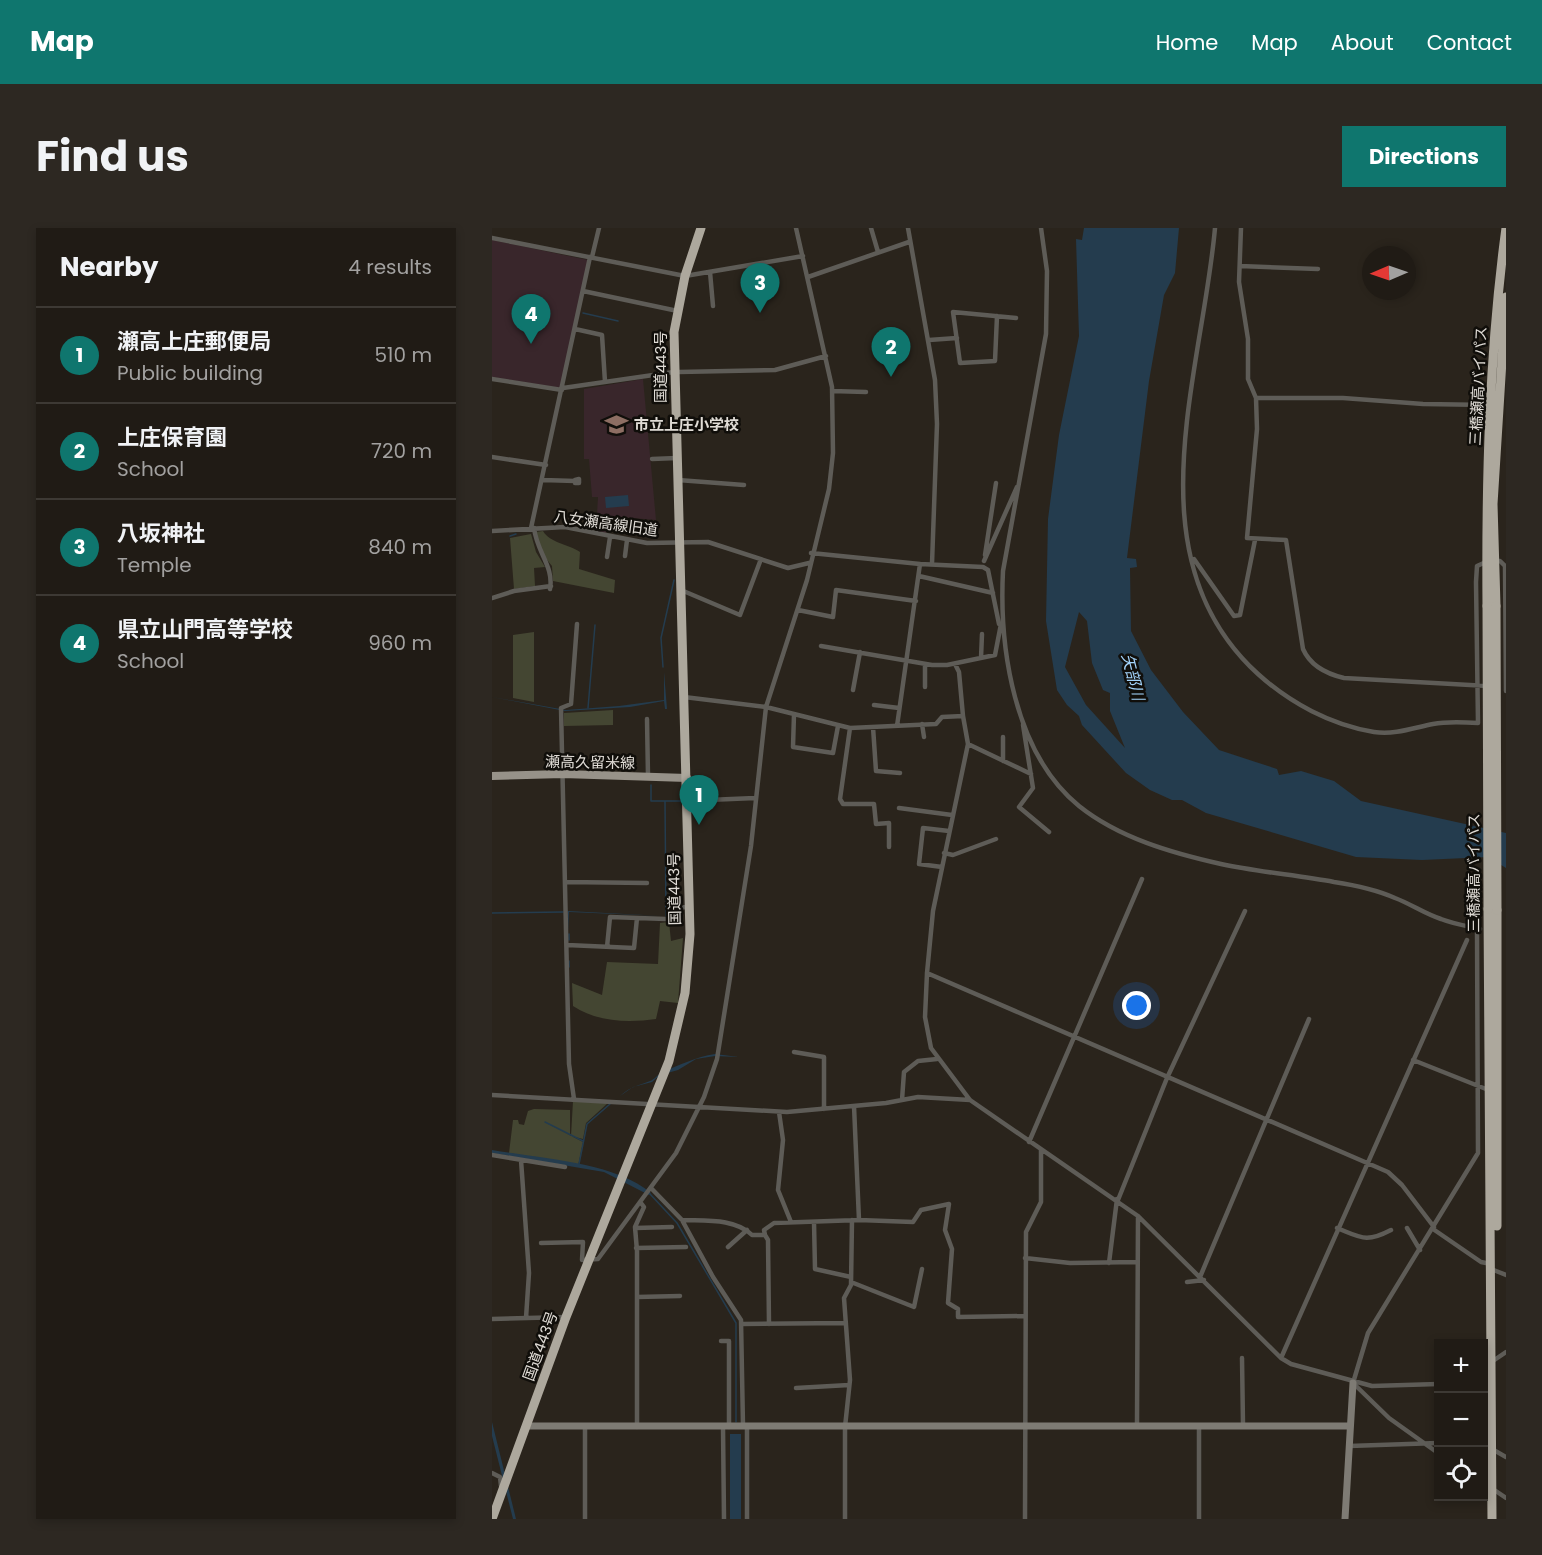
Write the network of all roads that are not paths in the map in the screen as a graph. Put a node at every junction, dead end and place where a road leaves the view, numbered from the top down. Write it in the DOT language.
graph roads {
  1 [pos="599,228"];
  2 [pos="701,228"];
  3 [pos="796,228"];
  4 [pos="871,228"];
  5 [pos="908,228"];
  6 [pos="1041,228"];
  7 [pos="1215,228"];
  8 [pos="1241,228"];
  9 [pos="1506,228"];
  10 [pos="492,238"];
  11 [pos="909,242"];
  12 [pos="878,252"];
  13 [pos="803,256"];
  14 [pos="591,257"];
  15 [pos="1240,266"];
  16 [pos="1318,269"];
  17 [pos="710,272"];
  18 [pos="685,276"];
  19 [pos="808,277"];
  20 [pos="583,291"];
  21 [pos="1506,297"];
  22 [pos="713,306"];
  23 [pos="1503,308"];
  24 [pos="673,310"];
  25 [pos="997,316"];
  26 [pos="1016,318"];
  27 [pos="575,329"];
  28 [pos="957,338"];
  29 [pos="929,340"];
  30 [pos="826,356"];
  31 [pos="677,372"];
  32 [pos="492,379"];
  33 [pos="605,382"];
  34 [pos="562,389"];
  35 [pos="832,390"];
  36 [pos="866,392"];
  37 [pos="1256,398"];
  38 [pos="1498,405"];
  39 [pos="492,457"];
  40 [pos="677,458"];
  41 [pos="652,459"];
  42 [pos="546,465"];
  43 [pos="543,480"];
  44 [pos="678,480"];
  45 [pos="574,481"];
  46 [pos="1020,481"];
  47 [pos="996,483"];
  48 [pos="744,485"];
  49 [pos="533,528"];
  50 [pos="492,531"];
  51 [pos="610,537"];
  52 [pos="627,540"];
  53 [pos="1255,540"];
  54 [pos="680,542"];
  55 [pos="812,553"];
  56 [pos="625,556"];
  57 [pos="607,557"];
  58 [pos="1192,557"];
  59 [pos="761,559"];
  60 [pos="1491,561"];
  61 [pos="809,563"];
  62 [pos="920,564"];
  63 [pos="932,564"];
  64 [pos="984,564"];
  65 [pos="919,576"];
  66 [pos="681,590"];
  67 [pos="993,593"];
  68 [pos="492,598"];
  69 [pos="916,601"];
  70 [pos="798,610"];
  71 [pos="577,624"];
  72 [pos="1001,624"];
  73 [pos="982,634"];
  74 [pos="821,646"];
  75 [pos="860,652"];
  76 [pos="981,658"];
  77 [pos="908,659"];
  78 [pos="925,664"];
  79 [pos="954,664"];
  80 [pos="1478,685"];
  81 [pos="925,687"];
  82 [pos="1506,689"];
  83 [pos="853,690"];
  84 [pos="684,697"];
  85 [pos="874,705"];
  86 [pos="766,707"];
  87 [pos="899,708"];
  88 [pos="794,714"];
  89 [pos="963,716"];
  90 [pos="646,719"];
  91 [pos="1023,722"];
  92 [pos="1478,723"];
  93 [pos="922,724"];
  94 [pos="838,726"];
  95 [pos="897,726"];
  96 [pos="873,727"];
  97 [pos="1506,727"];
  98 [pos="850,728"];
  99 [pos="924,736"];
  100 [pos="1004,737"];
  101 [pos="968,744"];
  102 [pos="1003,761"];
  103 [pos="900,773"];
  104 [pos="562,774"];
  105 [pos="1031,774"];
  106 [pos="492,776"];
  107 [pos="648,777"];
  108 [pos="687,778"];
  109 [pos="755,798"];
  110 [pos="708,800"];
  111 [pos="899,808"];
  112 [pos="952,815"];
  113 [pos="949,831"];
  114 [pos="1049,832"];
  115 [pos="996,839"];
  116 [pos="889,848"];
  117 [pos="944,853"];
  118 [pos="942,867"];
  119 [pos="1142,879"];
  120 [pos="565,882"];
  121 [pos="647,883"];
  122 [pos="686,908"];
  123 [pos="1245,911"];
  124 [pos="637,918"];
  125 [pos="1467,940"];
  126 [pos="567,945"];
  127 [pos="607,947"];
  128 [pos="927,973"];
  129 [pos="1309,1019"];
  130 [pos="1073,1036"];
  131 [pos="794,1052"];
  132 [pos="937,1059"];
  133 [pos="1413,1059"];
  134 [pos="1167,1078"];
  135 [pos="1478,1088"];
  136 [pos="1498,1094"];
  137 [pos="492,1095"];
  138 [pos="574,1099"];
  139 [pos="902,1100"];
  140 [pos="970,1100"];
  141 [pos="653,1103"];
  142 [pos="698,1106"];
  143 [pos="854,1106"];
  144 [pos="824,1109"];
  145 [pos="779,1112"];
  146 [pos="1264,1120"];
  147 [pos="1029,1142"];
  148 [pos="1041,1150"];
  149 [pos="492,1155"];
  150 [pos="522,1160"];
  151 [pos="1366,1163"];
  152 [pos="565,1167"];
  153 [pos="651,1188"];
  154 [pos="1117,1200"];
  155 [pos="641,1203"];
  156 [pos="1138,1216"];
  157 [pos="682,1220"];
  158 [pos="852,1220"];
  159 [pos="859,1220"];
  160 [pos="814,1221"];
  161 [pos="791,1222"];
  162 [pos="672,1227"];
  163 [pos="635,1228"];
  164 [pos="1337,1228"];
  165 [pos="1407,1228"];
  166 [pos="1434,1228"];
  167 [pos="747,1230"];
  168 [pos="1390,1230"];
  169 [pos="765,1235"];
  170 [pos="541,1244"];
  171 [pos="728,1246"];
  172 [pos="686,1247"];
  173 [pos="636,1248"];
  174 [pos="1420,1250"];
  175 [pos="1025,1258"];
  176 [pos="588,1262"];
  177 [pos="1137,1262"];
  178 [pos="1109,1263"];
  179 [pos="922,1269"];
  180 [pos="1496,1270"];
  181 [pos="851,1279"];
  182 [pos="1202,1279"];
  183 [pos="1187,1282"];
  184 [pos="681,1296"];
  185 [pos="637,1297"];
  186 [pos="1025,1316"];
  187 [pos="566,1317"];
  188 [pos="492,1318"];
  189 [pos="526,1318"];
  190 [pos="846,1323"];
  191 [pos="742,1324"];
  192 [pos="769,1324"];
  193 [pos="721,1341"];
  194 [pos="1506,1352"];
  195 [pos="1242,1358"];
  196 [pos="1281,1358"];
  197 [pos="1491,1363"];
  198 [pos="1353,1383"];
  199 [pos="1434,1384"];
  200 [pos="849,1385"];
  201 [pos="796,1388"];
  202 [pos="1137,1425"];
  203 [pos="1199,1425"];
  204 [pos="1243,1425"];
  205 [pos="527,1426"];
  206 [pos="1024,1426"];
  207 [pos="1350,1426"];
  208 [pos="585,1427"];
  209 [pos="637,1427"];
  210 [pos="726,1427"];
  211 [pos="745,1427"];
  212 [pos="845,1427"];
  213 [pos="1434,1443"];
  214 [pos="1425,1444"];
  215 [pos="1349,1446"];
  216 [pos="1434,1450"];
  217 [pos="1495,1451"];
  218 [pos="492,1473"];
  219 [pos="492,1485"];
  220 [pos="503,1486"];
  221 [pos="1495,1490"];
  222 [pos="495,1501"];
  223 [pos="492,1519"];
  224 [pos="585,1519"];
  225 [pos="724,1519"];
  226 [pos="747,1519"];
  227 [pos="845,1519"];
  228 [pos="1025,1519"];
  229 [pos="1199,1519"];
  230 [pos="1345,1519"];
  231 [pos="1491,1519"];
  232 [pos="1498,1519"];
  1 -- 14 [label="street"];
  2 -- 18 [label="highway, 国道443号"];
  3 -- 13 [label="street"];
  4 -- 12 [label="street"];
  5 -- 11 [label="street"];
  6 -- 46 [label="street"];
  7 -- 58 [label="street"];
  8 -- 15 [label="street"];
  9 -- 23 [label="highway, 三橋瀬高バイパス"];
  10 -- 14 [label="street"];
  11 -- 12 [label="street"];
  11 -- 29 [label="street"];
  12 -- 19 [label="street"];
  13 -- 17 [label="street"];
  13 -- 19 [label="street"];
  14 -- 18 [label="street"];
  14 -- 20 [label="street"];
  15 -- 16 [label="street"];
  15 -- 37 [label="street"];
  17 -- 18 [label="street"];
  17 -- 22 [label="street"];
  18 -- 31 [label="highway, 国道443号"];
  19 -- 30 [label="street"];
  20 -- 24 [label="street"];
  20 -- 27 [label="street"];
  21 -- 23 [label="highway, 三橋瀬高バイパス"];
  23 -- 38 [label="highway, 三橋瀬高バイパス"];
  25 -- 26 [label="street"];
  25 -- 28 [label="street"];
  25 -- 28 [label="street"];
  27 -- 33 [label="street"];
  27 -- 34 [label="street"];
  28 -- 29 [label="street"];
  29 -- 63 [label="street"];
  30 -- 31 [label="street"];
  30 -- 35 [label="street"];
  31 -- 33 [label="street"];
  31 -- 40 [label="highway, 国道443号"];
  32 -- 34 [label="street"];
  33 -- 34 [label="street"];
  34 -- 42 [label="street"];
  35 -- 36 [label="street"];
  35 -- 55 [label="street"];
  37 -- 38 [label="street"];
  37 -- 53 [label="street"];
  38 -- 60 [label="highway, 三橋瀬高バイパス"];
  39 -- 42 [label="street"];
  40 -- 41 [label="street"];
  40 -- 44 [label="highway, 国道443号"];
  42 -- 43 [label="street"];
  43 -- 45 [label="street"];
  43 -- 49 [label="street"];
  44 -- 48 [label="street"];
  44 -- 54 [label="highway, 国道443号"];
  46 -- 64 [label="street"];
  46 -- 72 [label="street"];
  47 -- 64 [label="street"];
  49 -- 50 [label="street, 八女瀬高線旧道"];
  49 -- 51 [label="street, 八女瀬高線旧道"];
  49 -- 68 [label="street"];
  51 -- 52 [label="street, 八女瀬高線旧道"];
  51 -- 57 [label="street"];
  52 -- 54 [label="street, 八女瀬高線旧道"];
  52 -- 56 [label="street"];
  53 -- 58 [label="street"];
  53 -- 80 [label="street"];
  54 -- 59 [label="street, 八女瀬高線旧道"];
  54 -- 66 [label="highway, 国道443号"];
  55 -- 61 [label="street"];
  55 -- 62 [label="street"];
  58 -- 92 [label="street"];
  59 -- 61 [label="street, 八女瀬高線旧道"];
  59 -- 66 [label="street"];
  60 -- 80 [label="street"];
  60 -- 82 [label="street"];
  60 -- 136 [label="highway, 三橋瀬高バイパス, bridge"];
  61 -- 70 [label="street"];
  62 -- 63 [label="street"];
  62 -- 65 [label="street"];
  63 -- 64 [label="street"];
  64 -- 67 [label="street"];
  65 -- 67 [label="street"];
  65 -- 69 [label="street"];
  66 -- 84 [label="highway, 国道443号"];
  67 -- 72 [label="street"];
  69 -- 70 [label="street"];
  69 -- 77 [label="street"];
  70 -- 86 [label="street"];
  71 -- 104 [label="street"];
  72 -- 76 [label="street"];
  72 -- 91 [label="street"];
  73 -- 76 [label="street"];
  74 -- 75 [label="street"];
  75 -- 77 [label="street"];
  75 -- 83 [label="street"];
  76 -- 79 [label="street"];
  77 -- 78 [label="street"];
  77 -- 87 [label="street"];
  78 -- 79 [label="street"];
  78 -- 81 [label="street"];
  79 -- 89 [label="street"];
  80 -- 82 [label="street"];
  80 -- 92 [label="street"];
  84 -- 86 [label="street"];
  84 -- 108 [label="highway, 国道443号"];
  85 -- 87 [label="street"];
  86 -- 88 [label="street"];
  86 -- 109 [label="street"];
  87 -- 95 [label="street"];
  88 -- 94 [label="street"];
  88 -- 94 [label="street"];
  89 -- 93 [label="street"];
  89 -- 101 [label="street"];
  90 -- 107 [label="street"];
  91 -- 105 [label="street"];
  91 -- 135 [label="street"];
  92 -- 97 [label="street"];
  93 -- 95 [label="street"];
  93 -- 99 [label="street"];
  94 -- 98 [label="street"];
  95 -- 96 [label="street"];
  96 -- 98 [label="street"];
  96 -- 103 [label="street"];
  98 -- 116 [label="street"];
  100 -- 102 [label="street"];
  101 -- 102 [label="street"];
  101 -- 112 [label="street"];
  102 -- 105 [label="street"];
  104 -- 106 [label="main road, 瀬高久留米線"];
  104 -- 107 [label="main road, 瀬高久留米線"];
  104 -- 120 [label="street"];
  105 -- 114 [label="street"];
  107 -- 108 [label="main road, 瀬高久留米線"];
  108 -- 141 [label="highway, 国道443号"];
  109 -- 110 [label="street"];
  109 -- 142 [label="street"];
  111 -- 112 [label="street"];
  112 -- 113 [label="street"];
  113 -- 117 [label="street"];
  113 -- 118 [label="street"];
  115 -- 117 [label="street"];
  117 -- 118 [label="street"];
  118 -- 128 [label="street"];
  119 -- 130 [label="street"];
  120 -- 121 [label="street"];
  120 -- 126 [label="street"];
  122 -- 124 [label="street"];
  123 -- 134 [label="street"];
  124 -- 127 [label="street"];
  124 -- 127 [label="street"];
  125 -- 133 [label="street"];
  126 -- 127 [label="street"];
  126 -- 138 [label="street"];
  128 -- 130 [label="street"];
  128 -- 132 [label="street"];
  129 -- 146 [label="street"];
  130 -- 134 [label="street"];
  130 -- 147 [label="street"];
  131 -- 144 [label="street"];
  132 -- 139 [label="street"];
  132 -- 140 [label="street"];
  133 -- 135 [label="street"];
  133 -- 151 [label="street"];
  134 -- 146 [label="street"];
  134 -- 154 [label="street"];
  135 -- 136 [label="street"];
  135 -- 166 [label="street"];
  136 -- 180 [label="highway, 三橋瀬高バイパス"];
  137 -- 138 [label="street"];
  138 -- 141 [label="street"];
  139 -- 140 [label="street"];
  139 -- 143 [label="street"];
  140 -- 147 [label="street"];
  141 -- 142 [label="street"];
  141 -- 176 [label="highway, 国道443号"];
  142 -- 145 [label="street"];
  142 -- 153 [label="street"];
  143 -- 144 [label="street"];
  143 -- 159 [label="street"];
  144 -- 145 [label="street"];
  145 -- 161 [label="street"];
  146 -- 151 [label="street"];
  146 -- 182 [label="street"];
  147 -- 148 [label="street"];
  148 -- 154 [label="street"];
  148 -- 175 [label="street"];
  149 -- 150 [label="street"];
  150 -- 152 [label="street"];
  150 -- 189 [label="street"];
  151 -- 164 [label="street"];
  151 -- 166 [label="street"];
  153 -- 155 [label="street"];
  153 -- 157 [label="street"];
  154 -- 156 [label="street"];
  154 -- 178 [label="street"];
  155 -- 163 [label="street"];
  155 -- 176 [label="street"];
  156 -- 177 [label="street"];
  156 -- 182 [label="street"];
  157 -- 167 [label="street"];
  157 -- 191 [label="street"];
  158 -- 159 [label="street"];
  158 -- 160 [label="street"];
  158 -- 181 [label="street"];
  159 -- 186 [label="street"];
  160 -- 161 [label="street"];
  160 -- 181 [label="street"];
  161 -- 169 [label="street"];
  162 -- 163 [label="street"];
  163 -- 173 [label="street"];
  164 -- 168 [label="street"];
  164 -- 196 [label="street"];
  165 -- 174 [label="street"];
  166 -- 174 [label="street"];
  166 -- 180 [label="street"];
  167 -- 169 [label="street"];
  167 -- 171 [label="street"];
  169 -- 192 [label="street"];
  170 -- 176 [label="street"];
  172 -- 173 [label="street"];
  173 -- 185 [label="street"];
  174 -- 198 [label="street"];
  175 -- 178 [label="street"];
  175 -- 186 [label="street"];
  176 -- 187 [label="highway, 国道443号"];
  177 -- 178 [label="street"];
  177 -- 202 [label="street"];
  179 -- 181 [label="street"];
  180 -- 197 [label="highway, 三橋瀬高バイパス"];
  181 -- 190 [label="street"];
  182 -- 183 [label="street"];
  182 -- 196 [label="street"];
  184 -- 185 [label="street"];
  185 -- 209 [label="street"];
  186 -- 206 [label="street"];
  187 -- 189 [label="street"];
  187 -- 205 [label="highway, 国道443号"];
  188 -- 189 [label="street"];
  190 -- 192 [label="street"];
  190 -- 200 [label="street"];
  191 -- 192 [label="street"];
  191 -- 211 [label="street"];
  193 -- 210 [label="street"];
  194 -- 197 [label="street"];
  195 -- 204 [label="street"];
  196 -- 198 [label="street"];
  197 -- 217 [label="highway, 三橋瀬高バイパス"];
  198 -- 199 [label="street"];
  198 -- 207 [label="street"];
  198 -- 214 [label="street"];
  200 -- 201 [label="street"];
  200 -- 212 [label="street"];
  202 -- 203 [label="street"];
  202 -- 206 [label="street"];
  203 -- 204 [label="street"];
  203 -- 229 [label="street"];
  204 -- 207 [label="street"];
  205 -- 208 [label="street"];
  205 -- 220 [label="highway, 国道443号"];
  206 -- 212 [label="street"];
  206 -- 228 [label="street"];
  207 -- 215 [label="street"];
  208 -- 209 [label="street"];
  208 -- 224 [label="street"];
  209 -- 210 [label="street"];
  210 -- 211 [label="street"];
  210 -- 225 [label="street"];
  211 -- 212 [label="street"];
  211 -- 226 [label="street"];
  212 -- 227 [label="street"];
  213 -- 214 [label="street"];
  214 -- 215 [label="street"];
  214 -- 216 [label="street"];
  215 -- 230 [label="street"];
  217 -- 221 [label="highway, 三橋瀬高バイパス"];
  218 -- 220 [label="street"];
  219 -- 220 [label="street"];
  220 -- 222 [label="highway, 国道443号"];
  221 -- 231 [label="highway, 三橋瀬高バイパス"];
  221 -- 232 [label="highway, 三橋瀬高バイパス"];
  222 -- 223 [label="highway, 国道443号"];
}
